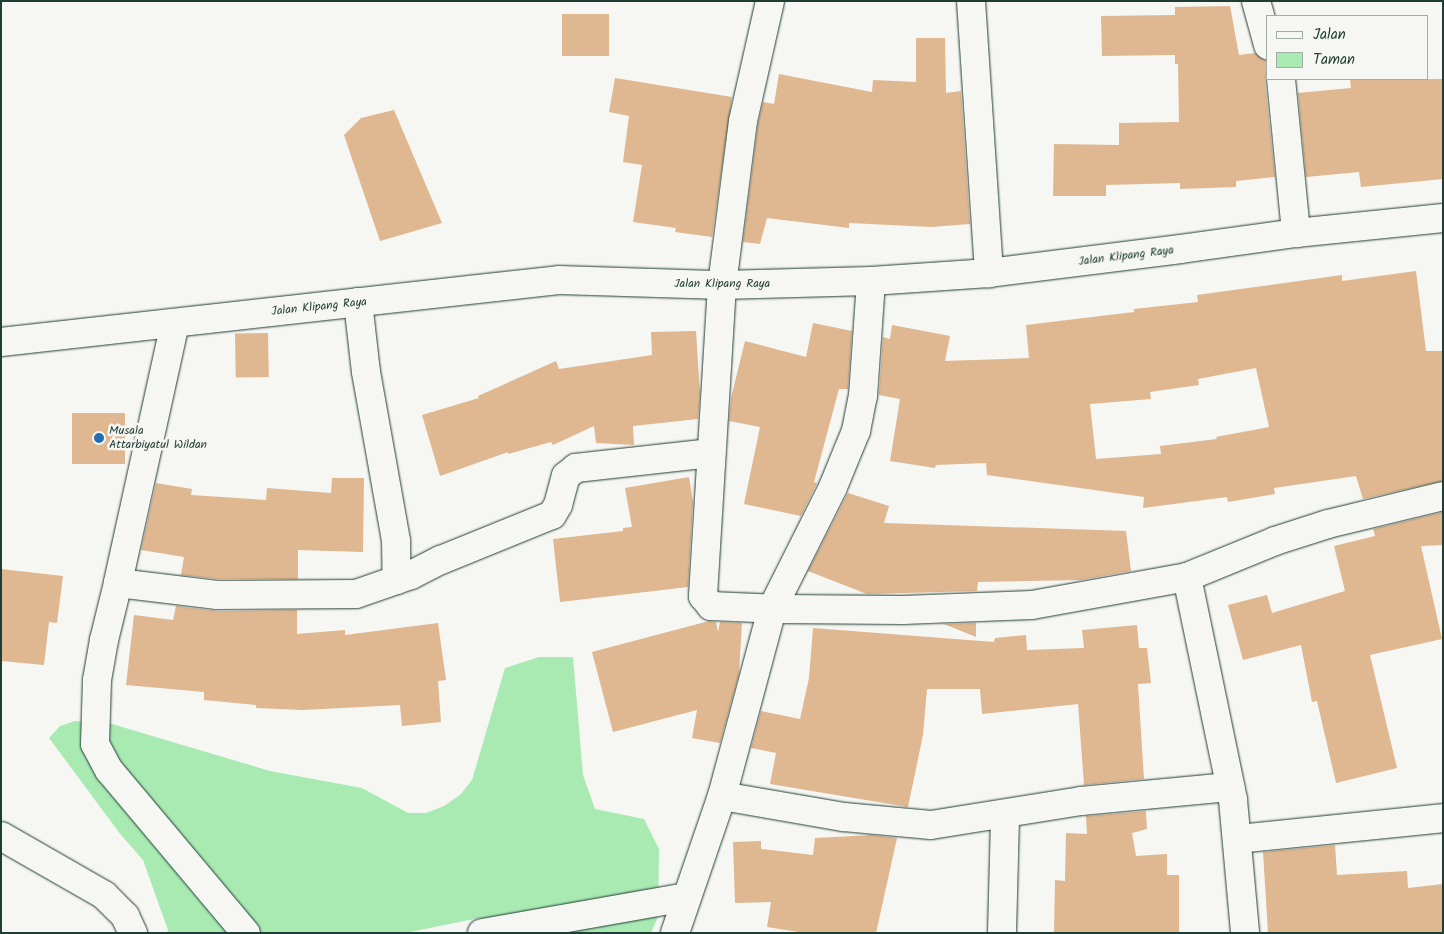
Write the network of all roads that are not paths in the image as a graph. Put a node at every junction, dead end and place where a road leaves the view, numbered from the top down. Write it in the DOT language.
graph roads {
  1 [pos="770,1"];
  2 [pos="971,1"];
  3 [pos="1256,1"];
  4 [pos="1266,38"];
  5 [pos="1281,80"];
  6 [pos="1443,218"];
  7 [pos="1296,233"];
  8 [pos="988,272"];
  9 [pos="871,281"];
  10 [pos="722,285"];
  11 [pos="358,302"];
  12 [pos="175,323"];
  13 [pos="1,342"];
  14 [pos="711,453"];
  15 [pos="1443,496"];
  16 [pos="1187,577"];
  17 [pos="397,580"];
  18 [pos="118,583"];
  19 [pos="772,609"];
  20 [pos="1230,786"];
  21 [pos="722,796"];
  22 [pos="1005,815"];
  23 [pos="1443,818"];
  24 [pos="1,836"];
  25 [pos="1238,839"];
  26 [pos="687,897"];
  27 [pos="133,933"];
  28 [pos="246,933"];
  29 [pos="482,933"];
  30 [pos="675,933"];
  31 [pos="1002,933"];
  32 [pos="1245,933"];
  1 -- 10 [label="street"];
  2 -- 8 [label="street"];
  3 -- 4 [label="street"];
  5 -- 7 [label="street"];
  6 -- 7 [label="street, Jalan Klipang Raya"];
  7 -- 8 [label="street, Jalan Klipang Raya"];
  8 -- 9 [label="street, Jalan Klipang Raya"];
  9 -- 10 [label="street, Jalan Klipang Raya"];
  9 -- 19 [label="street"];
  10 -- 11 [label="street, Jalan Klipang Raya"];
  10 -- 14 [label="street"];
  11 -- 12 [label="street, Jalan Klipang Raya"];
  11 -- 17 [label="street"];
  12 -- 13 [label="street, Jalan Klipang Raya"];
  12 -- 18 [label="street"];
  14 -- 17 [label="street"];
  14 -- 19 [label="street"];
  15 -- 16 [label="street"];
  16 -- 19 [label="street"];
  16 -- 20 [label="street"];
  17 -- 18 [label="street"];
  18 -- 28 [label="street"];
  19 -- 21 [label="street"];
  20 -- 22 [label="street"];
  20 -- 25 [label="street"];
  21 -- 22 [label="street"];
  21 -- 26 [label="street"];
  22 -- 31 [label="street"];
  23 -- 25 [label="street"];
  24 -- 27 [label="street"];
  25 -- 32 [label="street"];
  26 -- 29 [label="street"];
  26 -- 30 [label="street"];
}
